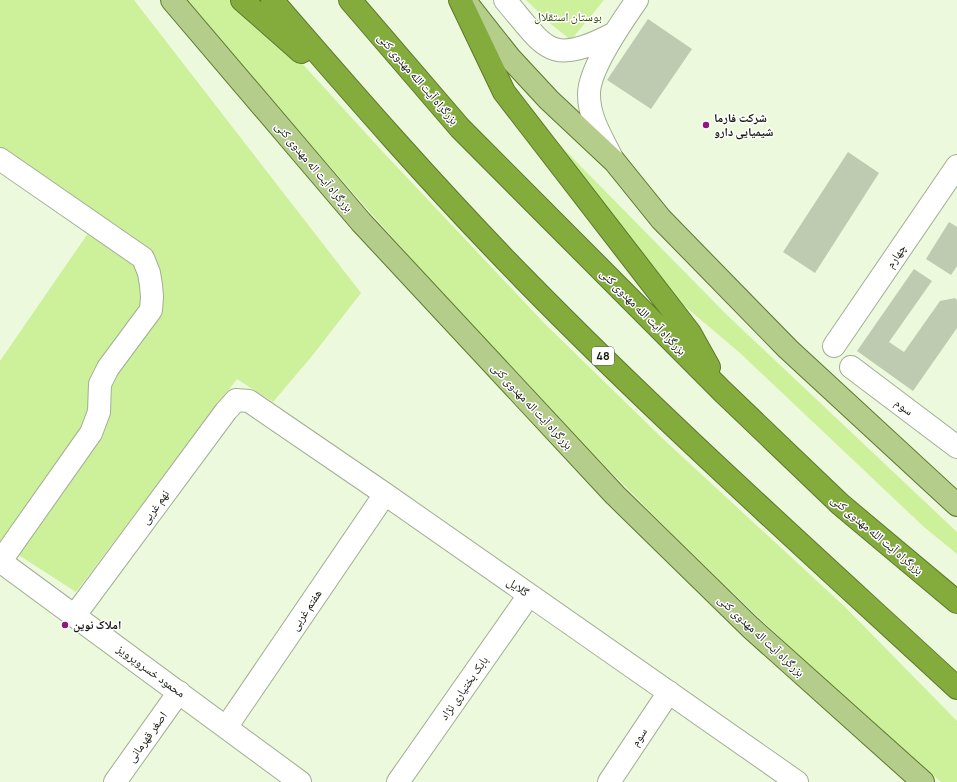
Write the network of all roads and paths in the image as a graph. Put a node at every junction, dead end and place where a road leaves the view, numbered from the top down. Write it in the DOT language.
graph roads {
  1 [pos="172,0"];
  2 [pos="242,0"];
  3 [pos="272,0"];
  4 [pos="350,0"];
  5 [pos="460,0"];
  6 [pos="464,0"];
  7 [pos="505,0"];
  8 [pos="637,0"];
  9 [pos="613,34"];
  10 [pos="360,102"];
  11 [pos="0,159"];
  12 [pos="614,162"];
  13 [pos="957,166"];
  14 [pos="834,346"];
  15 [pos="851,367"];
  16 [pos="722,391"];
  17 [pos="236,400"];
  18 [pos="957,447"];
  19 [pos="385,494"];
  20 [pos="957,505"];
  21 [pos="0,561"];
  22 [pos="529,595"];
  23 [pos="957,602"];
  24 [pos="75,615"];
  25 [pos="957,688"];
  26 [pos="180,692"];
  27 [pos="669,692"];
  28 [pos="227,726"];
  29 [pos="115,782"];
  30 [pos="300,782"];
  31 [pos="398,782"];
  32 [pos="609,782"];
  33 [pos="797,782"];
  34 [pos="923,782"];
  1 -- 34 [label="main road, بزرگراه آیت اله مهدوی کنی"];
  2 -- 10 [label="highway"];
  3 -- 10 [label="highway, 48"];
  4 -- 16 [label="highway, بزرگراه آیت الله مهدوی کنی"];
  5 -- 16 [label="highway"];
  6 -- 12 [label="main road"];
  7 -- 9 [label="street"];
  8 -- 9 [label="street"];
  9 -- 12 [label="street"];
  10 -- 25 [label="highway, 48"];
  11 -- 21 [label="street"];
  12 -- 20 [label="main road"];
  13 -- 14 [label="street, چهارم"];
  15 -- 18 [label="street, سوم"];
  16 -- 23 [label="highway, بزرگراه آیت الله مهدوی کنی"];
  17 -- 19 [label="street, گلایل"];
  17 -- 24 [label="street, نهم غربی"];
  19 -- 22 [label="street, گلایل"];
  19 -- 28 [label="street, هفتم غربی"];
  21 -- 24 [label="street, محمود خسروپرویز"];
  22 -- 27 [label="street, گلایل"];
  22 -- 31 [label="street, بابک بختیاری نژاد"];
  24 -- 26 [label="street, محمود خسروپرویز"];
  26 -- 28 [label="street, محمود خسروپرویز"];
  26 -- 29 [label="street, اصغر قهرمانی"];
  27 -- 32 [label="street, سوم"];
  27 -- 33 [label="street, گلایل"];
  28 -- 30 [label="street, محمود خسروپرویز"];
}
